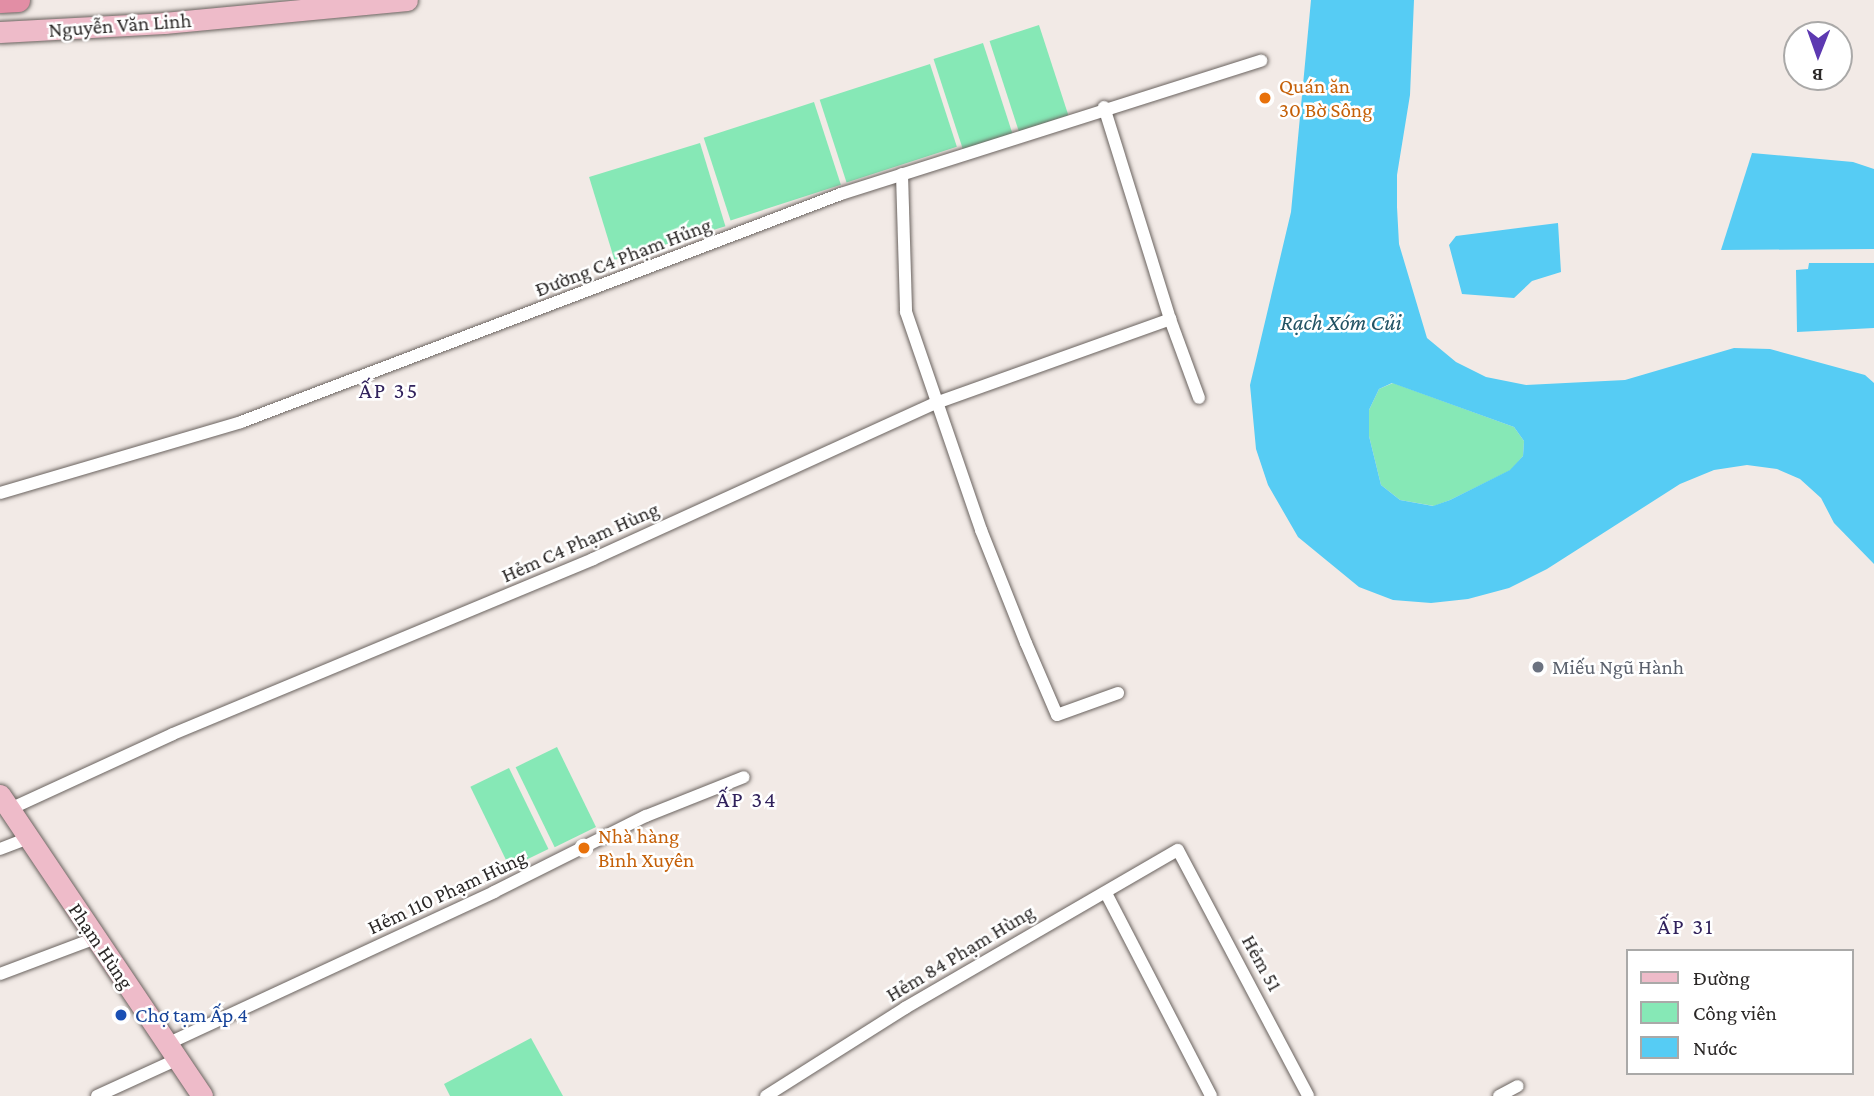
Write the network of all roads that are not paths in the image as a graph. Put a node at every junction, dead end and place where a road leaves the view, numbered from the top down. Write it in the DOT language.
graph roads {
  1 [pos="18,0"];
  2 [pos="407,0"];
  3 [pos="0,1"];
  4 [pos="0,32"];
  5 [pos="1261,61"];
  6 [pos="1104,107"];
  7 [pos="902,174"];
  8 [pos="1170,319"];
  9 [pos="1199,398"];
  10 [pos="936,403"];
  11 [pos="0,493"];
  12 [pos="1118,693"];
  13 [pos="744,777"];
  14 [pos="5,802"];
  15 [pos="29,838"];
  16 [pos="0,849"];
  17 [pos="1178,850"];
  18 [pos="1107,895"];
  19 [pos="96,938"];
  20 [pos="0,974"];
  21 [pos="173,1052"];
  22 [pos="1518,1086"];
  23 [pos="97,1096"];
  24 [pos="202,1096"];
  25 [pos="766,1096"];
  26 [pos="1212,1096"];
  27 [pos="1308,1096"];
  28 [pos="1499,1096"];
  1 -- 3 [label="highway"];
  2 -- 4 [label="main road, Nguyễn Văn Linh"];
  5 -- 6 [label="street, Đường C4 Phạm Hủng"];
  6 -- 7 [label="street, Đường C4 Phạm Hủng"];
  6 -- 8 [label="street"];
  7 -- 10 [label="street"];
  7 -- 11 [label="street, Đường C4 Phạm Hủng"];
  8 -- 9 [label="street"];
  8 -- 10 [label="street, Hẻm C4 Phạm Hùng"];
  10 -- 12 [label="street"];
  10 -- 14 [label="street, Hẻm C4 Phạm Hùng"];
  13 -- 21 [label="street, Hẻm 110 Phạm Hùng"];
  14 -- 15 [label="main road, Phạm Hùng"];
  15 -- 16 [label="street"];
  15 -- 19 [label="main road, Phạm Hùng"];
  17 -- 18 [label="street, Hẻm 84 Phạm Hùng"];
  17 -- 27 [label="street, Hẻm 51"];
  18 -- 25 [label="street, Hẻm 84 Phạm Hùng"];
  18 -- 26 [label="street"];
  19 -- 20 [label="street"];
  19 -- 21 [label="main road, Phạm Hùng"];
  21 -- 23 [label="street, Hẻm 110 Phạm Hùng"];
  21 -- 24 [label="main road, Phạm Hùng"];
  22 -- 28 [label="street"];
}
